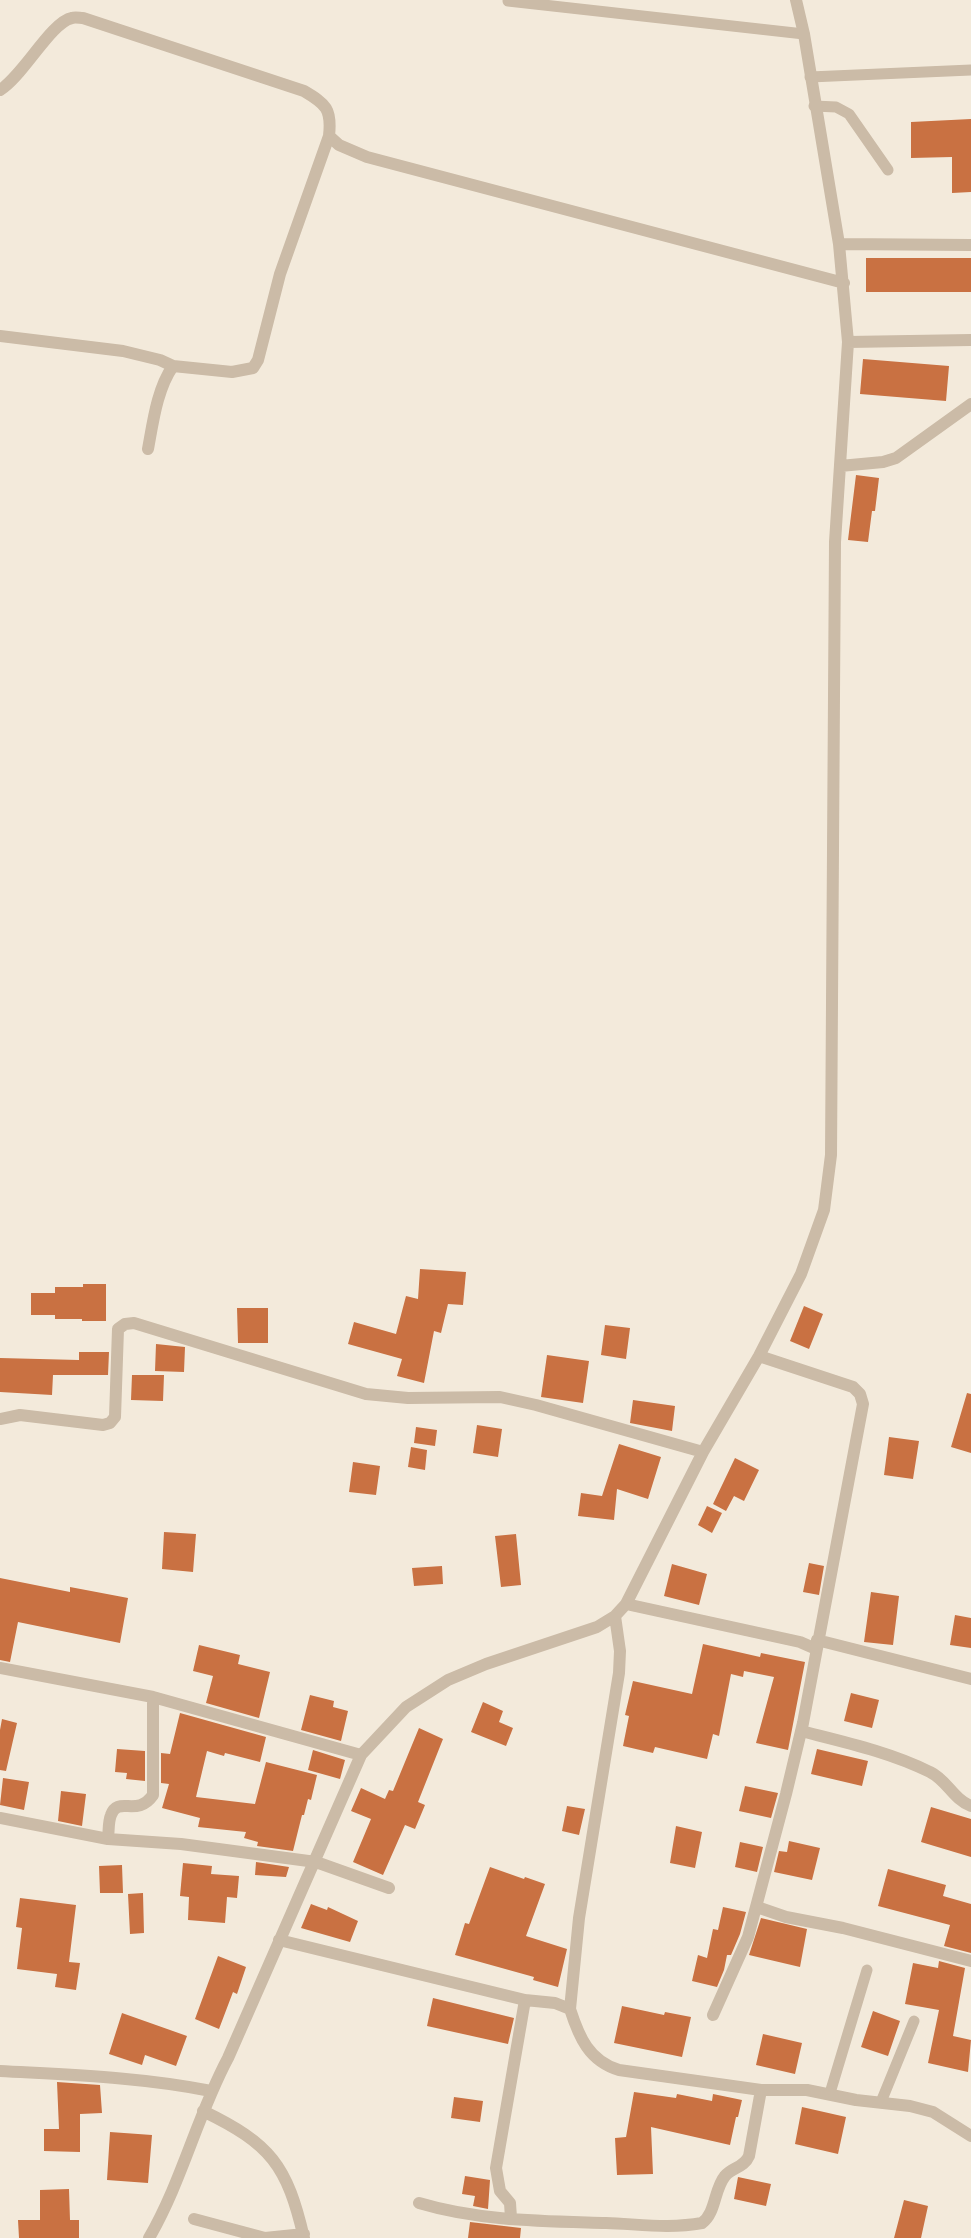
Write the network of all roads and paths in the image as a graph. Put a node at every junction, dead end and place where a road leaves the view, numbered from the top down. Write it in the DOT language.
graph roads {
  1 [pos="796,0"];
  2 [pos="508,1"];
  3 [pos="804,34"];
  4 [pos="971,70"];
  5 [pos="810,78"];
  6 [pos="0,90"];
  7 [pos="814,106"];
  8 [pos="329,136"];
  9 [pos="888,170"];
  10 [pos="839,244"];
  11 [pos="971,245"];
  12 [pos="844,283"];
  13 [pos="0,336"];
  14 [pos="971,340"];
  15 [pos="848,342"];
  16 [pos="173,366"];
  17 [pos="971,404"];
  18 [pos="148,449"];
  19 [pos="840,466"];
  20 [pos="759,1356"];
  21 [pos="0,1419"];
  22 [pos="703,1452"];
  23 [pos="626,1604"];
  24 [pos="615,1616"];
  25 [pos="817,1645"];
  26 [pos="0,1668"];
  27 [pos="971,1679"];
  28 [pos="153,1697"];
  29 [pos="801,1731"];
  30 [pos="361,1755"];
  31 [pos="971,1806"];
  32 [pos="0,1818"];
  33 [pos="108,1839"];
  34 [pos="316,1862"];
  35 [pos="390,1888"];
  36 [pos="757,1906"];
  37 [pos="279,1940"];
  38 [pos="971,1961"];
  39 [pos="867,1970"];
  40 [pos="525,2000"];
  41 [pos="570,2009"];
  42 [pos="713,2015"];
  43 [pos="914,2021"];
  44 [pos="0,2071"];
  45 [pos="761,2090"];
  46 [pos="211,2091"];
  47 [pos="830,2093"];
  48 [pos="881,2102"];
  49 [pos="203,2111"];
  50 [pos="971,2136"];
  51 [pos="419,2202"];
  52 [pos="511,2218"];
  53 [pos="194,2220"];
  54 [pos="304,2236"];
  55 [pos="148,2238"];
  1 -- 3 [label="street"];
  2 -- 3 [label="lane"];
  3 -- 5 [label="street"];
  4 -- 5 [label="lane"];
  5 -- 7 [label="street"];
  6 -- 8 [label="street"];
  7 -- 9 [label="lane"];
  7 -- 10 [label="street"];
  8 -- 12 [label="street"];
  8 -- 16 [label="street"];
  10 -- 11 [label="street"];
  10 -- 12 [label="street"];
  12 -- 15 [label="street"];
  13 -- 16 [label="street"];
  14 -- 15 [label="street"];
  15 -- 19 [label="street"];
  16 -- 18 [label="street"];
  17 -- 19 [label="street"];
  19 -- 20 [label="street"];
  20 -- 22 [label="street"];
  20 -- 25 [label="street"];
  21 -- 22 [label="street"];
  22 -- 23 [label="street"];
  23 -- 24 [label="street"];
  23 -- 25 [label="street"];
  24 -- 30 [label="street"];
  24 -- 41 [label="street"];
  25 -- 27 [label="street"];
  25 -- 29 [label="street"];
  26 -- 28 [label="street"];
  28 -- 30 [label="street"];
  28 -- 33 [label="street"];
  29 -- 31 [label="street"];
  29 -- 36 [label="street"];
  30 -- 34 [label="street"];
  32 -- 33 [label="street"];
  33 -- 34 [label="street"];
  34 -- 35 [label="street"];
  34 -- 37 [label="street"];
  36 -- 38 [label="street"];
  36 -- 42 [label="street"];
  37 -- 40 [label="street"];
  37 -- 46 [label="street"];
  39 -- 47 [label="lane"];
  40 -- 41 [label="street"];
  40 -- 52 [label="street"];
  41 -- 45 [label="street"];
  43 -- 48 [label="lane"];
  44 -- 46 [label="street"];
  45 -- 47 [label="street"];
  45 -- 52 [label="street"];
  46 -- 49 [label="street"];
  47 -- 48 [label="street"];
  48 -- 50 [label="street"];
  49 -- 54 [label="street"];
  49 -- 55 [label="street"];
  51 -- 52 [label="street"];
  53 -- 54 [label="street"];
}
